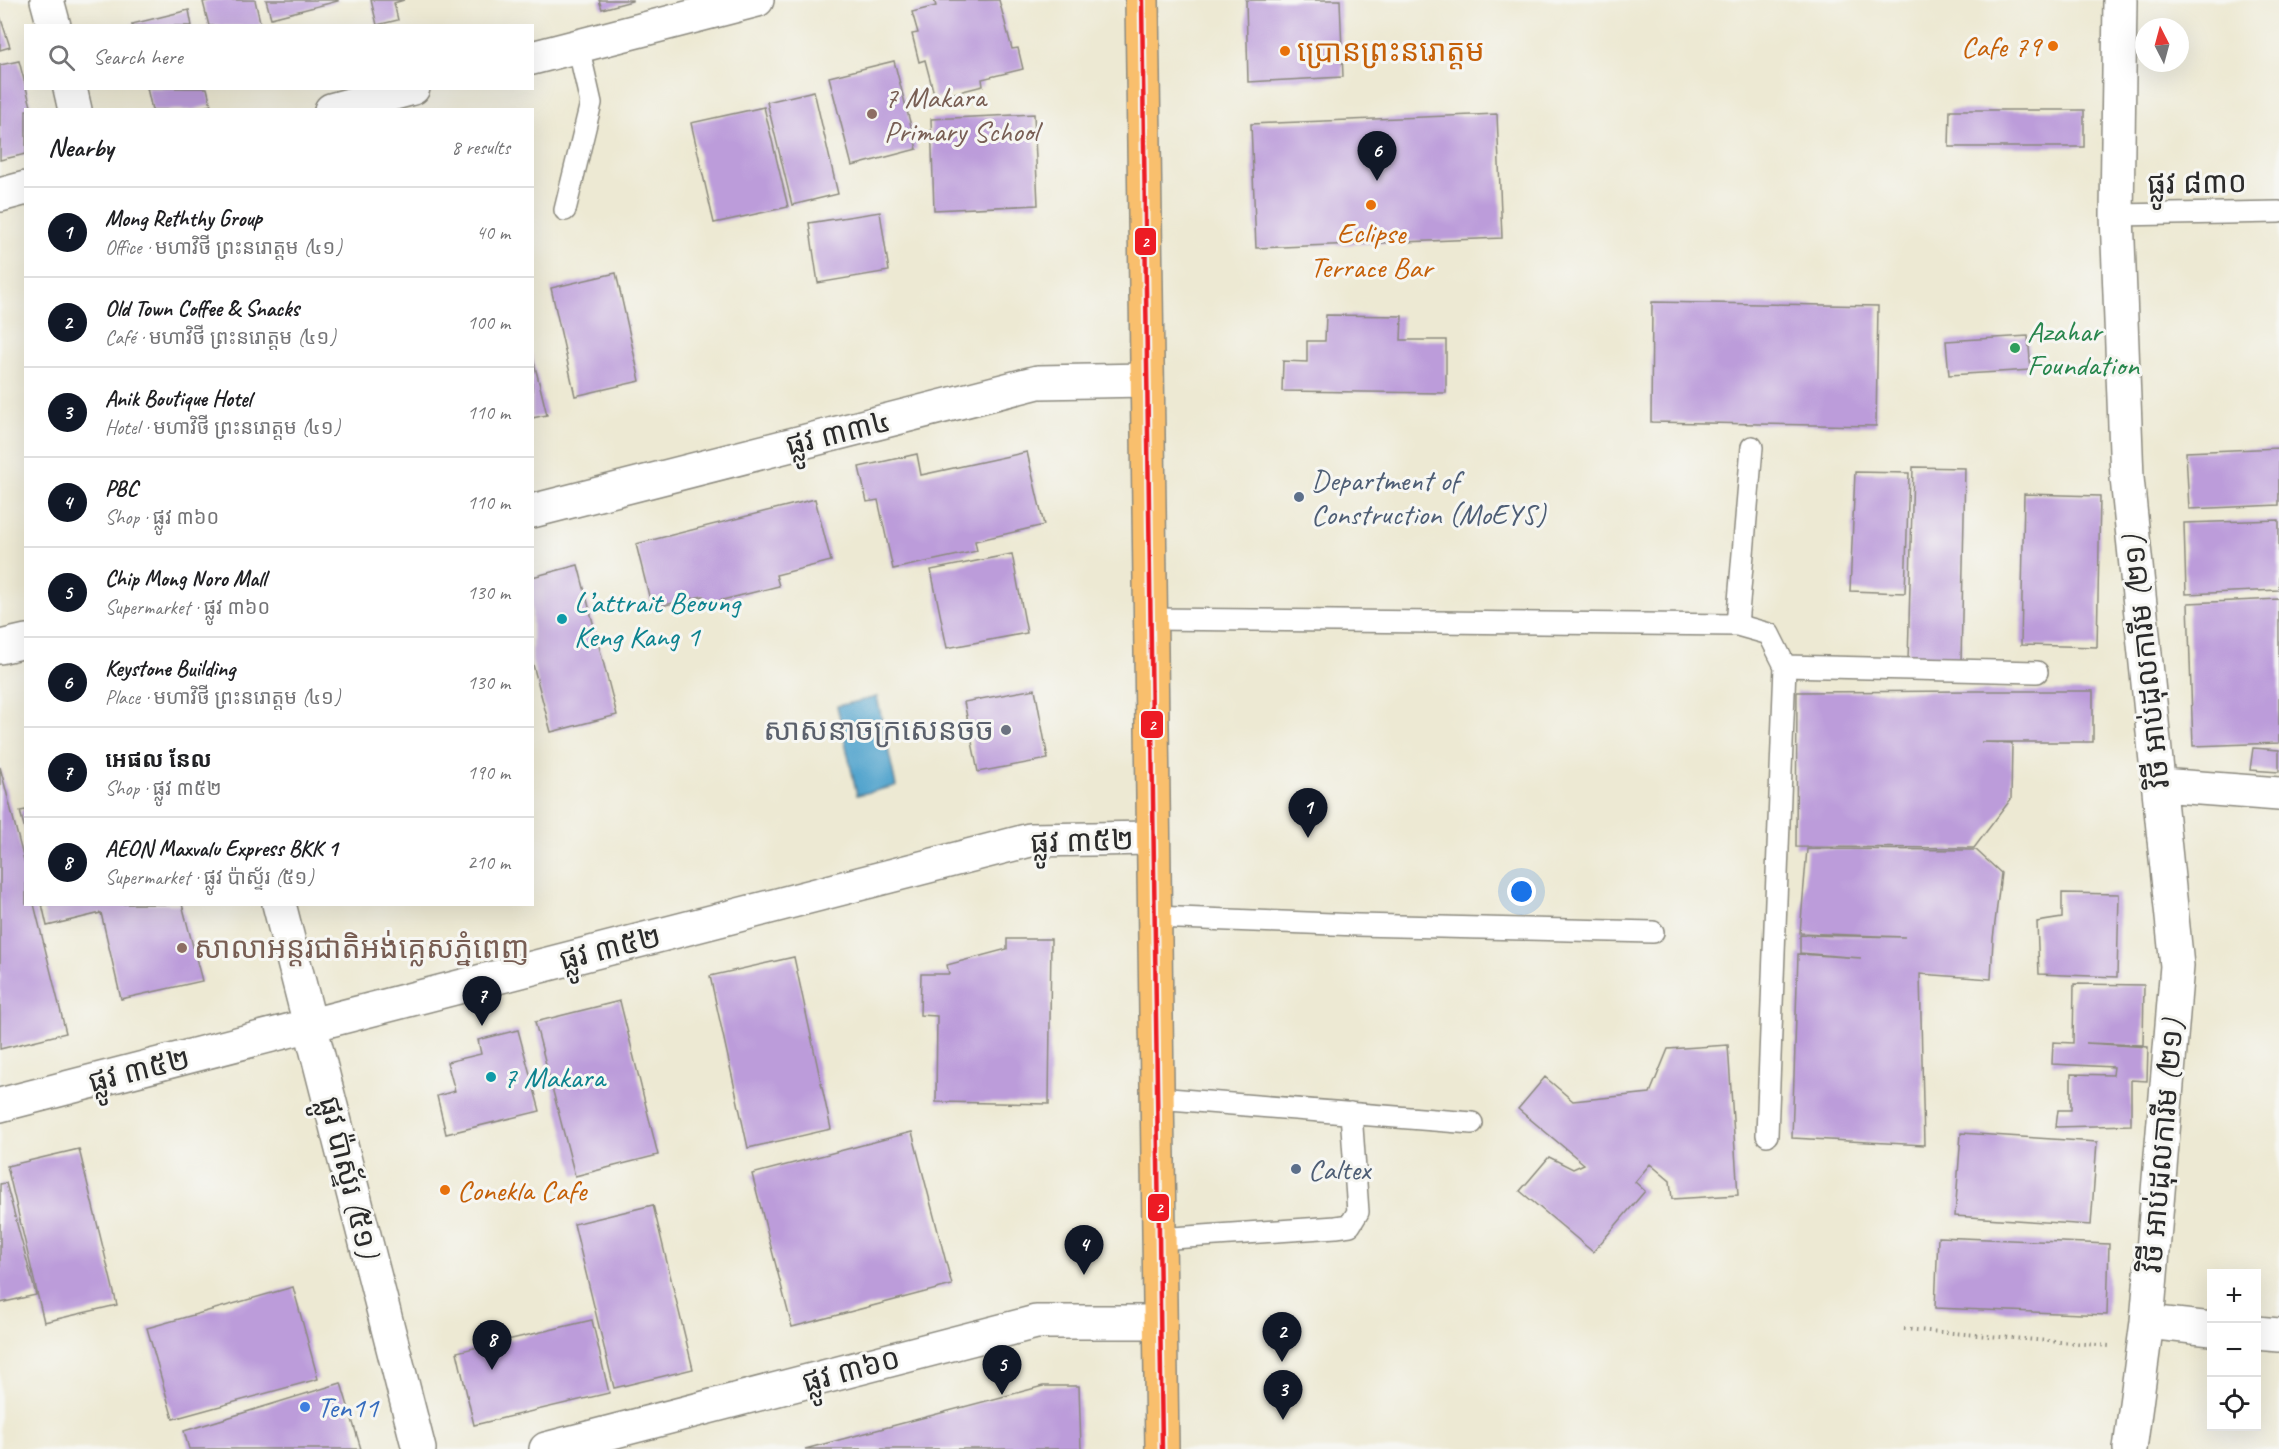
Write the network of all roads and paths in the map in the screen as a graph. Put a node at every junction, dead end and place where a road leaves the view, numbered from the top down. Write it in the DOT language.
graph roads {
  1 [pos="47,0"];
  2 [pos="757,0"];
  3 [pos="1142,0"];
  4 [pos="2120,0"];
  5 [pos="53,24"];
  6 [pos="578,46"];
  7 [pos="534,57"];
  8 [pos="70,90"];
  9 [pos="406,90"];
  10 [pos="75,108"];
  11 [pos="338,108"];
  12 [pos="24,189"];
  13 [pos="0,195"];
  14 [pos="565,210"];
  15 [pos="2279,212"];
  16 [pos="2117,215"];
  17 [pos="1148,380"];
  18 [pos="1752,447"];
  19 [pos="534,510"];
  20 [pos="1150,619"];
  21 [pos="1737,625"];
  22 [pos="24,641"];
  23 [pos="0,647"];
  24 [pos="1785,666"];
  25 [pos="2037,672"];
  26 [pos="2160,785"];
  27 [pos="2279,794"];
  28 [pos="1153,838"];
  29 [pos="280,906"];
  30 [pos="1154,917"];
  31 [pos="1653,932"];
  32 [pos="310,1026"];
  33 [pos="1157,1098"];
  34 [pos="0,1105"];
  35 [pos="1351,1113"];
  36 [pos="1472,1123"];
  37 [pos="1767,1136"];
  38 [pos="1158,1239"];
  39 [pos="1160,1322"];
  40 [pos="1904,1329"];
  41 [pos="2207,1329"];
  42 [pos="2261,1333"];
  43 [pos="2145,1335"];
  44 [pos="2279,1335"];
  45 [pos="418,1449"];
  46 [pos="546,1449"];
  47 [pos="1162,1449"];
  48 [pos="2130,1449"];
  1 -- 5 [label="street"];
  2 -- 6 [label="street"];
  3 -- 17 [label="main road"];
  4 -- 16 [label="street, វិថី អាប់ដុលការីម (២១)"];
  6 -- 7 [label="street"];
  6 -- 14 [label="lane"];
  8 -- 10 [label="street"];
  9 -- 11 [label="street"];
  12 -- 13 [label="street"];
  15 -- 16 [label="lane, ផ្លូវ ៨៣០"];
  16 -- 26 [label="street, វិថី អាប់ដុលការីម (២១)"];
  17 -- 19 [label="street, ផ្លូវ ៣៣៤"];
  17 -- 20 [label="main road"];
  18 -- 21 [label="lane"];
  20 -- 21 [label="lane"];
  20 -- 28 [label="main road"];
  21 -- 24 [label="lane"];
  22 -- 23 [label="street"];
  24 -- 25 [label="lane"];
  24 -- 37 [label="lane"];
  26 -- 27 [label="street"];
  26 -- 43 [label="street, វិថី អាប់ដុលការីម (២១)"];
  28 -- 30 [label="main road"];
  28 -- 32 [label="street, ផ្លូវ ៣៥២"];
  29 -- 32 [label="street, ផ្លូវ ប៉ាស្ទ័រ (៥១)"];
  30 -- 31 [label="lane"];
  30 -- 33 [label="main road"];
  32 -- 34 [label="street, ផ្លូវ ៣៥២"];
  32 -- 45 [label="street, ផ្លូវ ប៉ាស្ទ័រ (៥១)"];
  33 -- 35 [label="lane"];
  33 -- 38 [label="main road"];
  35 -- 36 [label="lane"];
  35 -- 38 [label="lane"];
  38 -- 39 [label="main road"];
  39 -- 46 [label="street, ផ្លូវ ៣៦០"];
  39 -- 47 [label="main road"];
  40 -- 43 [label="path"];
  41 -- 43 [label="street"];
  42 -- 44 [label="street"];
  43 -- 48 [label="street, វិថី អាប់ដុលការីម (២១)"];
}
